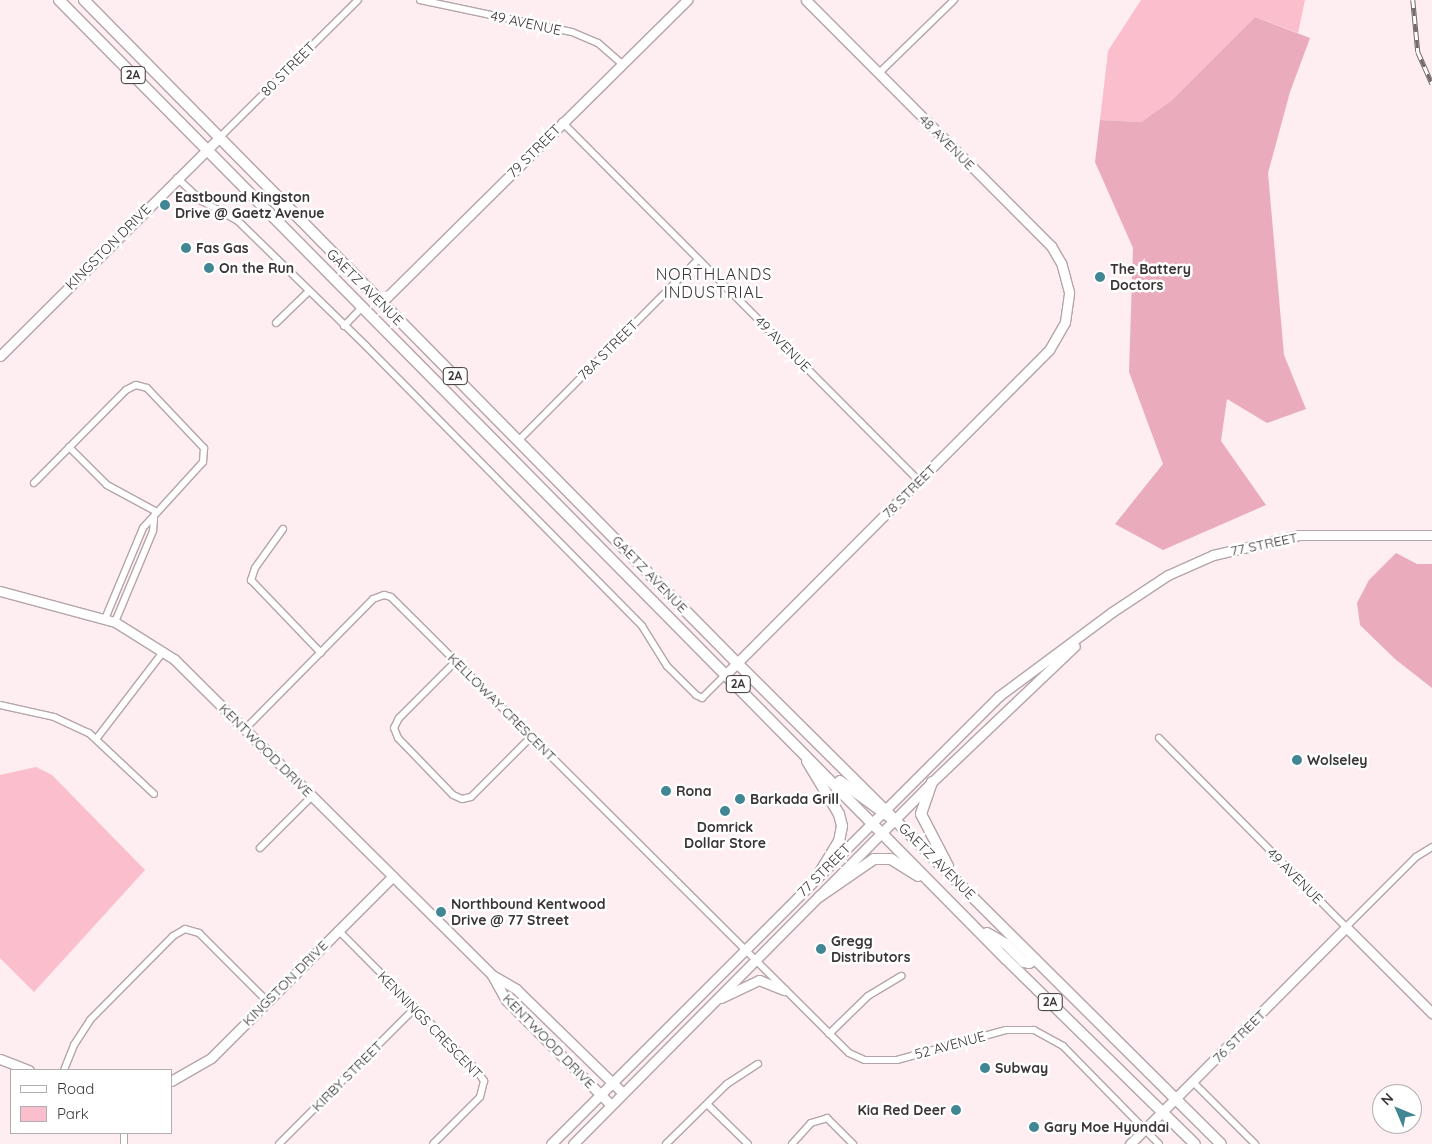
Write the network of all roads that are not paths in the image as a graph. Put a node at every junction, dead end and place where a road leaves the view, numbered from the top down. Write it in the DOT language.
graph roads {
  1 [pos="59,0"];
  2 [pos="84,0"];
  3 [pos="358,0"];
  4 [pos="420,0"];
  5 [pos="687,0"];
  6 [pos="806,0"];
  7 [pos="954,0"];
  8 [pos="622,64"];
  9 [pos="879,73"];
  10 [pos="562,122"];
  11 [pos="218,138"];
  12 [pos="207,149"];
  13 [pos="178,178"];
  14 [pos="698,260"];
  15 [pos="309,291"];
  16 [pos="1068,296"];
  17 [pos="381,303"];
  18 [pos="363,306"];
  19 [pos="276,323"];
  20 [pos="344,326"];
  21 [pos="0,356"];
  22 [pos="519,440"];
  23 [pos="69,447"];
  24 [pos="919,481"];
  25 [pos="34,483"];
  26 [pos="155,515"];
  27 [pos="283,529"];
  28 [pos="1432,535"];
  29 [pos="0,592"];
  30 [pos="1112,612"];
  31 [pos="105,619"];
  32 [pos="115,622"];
  33 [pos="163,652"];
  34 [pos="321,652"];
  35 [pos="456,661"];
  36 [pos="737,663"];
  37 [pos="727,673"];
  38 [pos="1,707"];
  39 [pos="244,729"];
  40 [pos="531,737"];
  41 [pos="97,738"];
  42 [pos="1159,738"];
  43 [pos="796,743"];
  44 [pos="932,782"];
  45 [pos="154,794"];
  46 [pos="312,796"];
  47 [pos="883,811"];
  48 [pos="895,819"];
  49 [pos="872,823"];
  50 [pos="882,833"];
  51 [pos="1432,847"];
  52 [pos="260,848"];
  53 [pos="393,876"];
  54 [pos="817,877"];
  55 [pos="956,880"];
  56 [pos="939,890"];
  57 [pos="819,897"];
  58 [pos="975,927"];
  59 [pos="1346,927"];
  60 [pos="338,930"];
  61 [pos="744,949"];
  62 [pos="1035,959"];
  63 [pos="755,960"];
  64 [pos="492,975"];
  65 [pos="901,976"];
  66 [pos="784,990"];
  67 [pos="268,1001"];
  68 [pos="713,1003"];
  69 [pos="415,1008"];
  70 [pos="1432,1013"];
  71 [pos="829,1034"];
  72 [pos="0,1059"];
  73 [pos="758,1064"];
  74 [pos="27,1069"];
  75 [pos="64,1069"];
  76 [pos="172,1080"];
  77 [pos="611,1082"];
  78 [pos="1193,1082"];
  79 [pos="622,1092"];
  80 [pos="1176,1098"];
  81 [pos="605,1100"];
  82 [pos="707,1104"];
  83 [pos="1163,1112"];
  84 [pos="1144,1130"];
  85 [pos="282,1143"];
  86 [pos="433,1144"];
  87 [pos="551,1144"];
  88 [pos="573,1144"];
  89 [pos="666,1144"];
  90 [pos="748,1144"];
  91 [pos="792,1144"];
  92 [pos="853,1144"];
  93 [pos="1130,1144"];
  94 [pos="1159,1144"];
  95 [pos="1195,1144"];
  96 [pos="1221,1144"];
  97 [pos="1255,1144"];
  1 -- 12 [label="main road, GAETZ AVENUE / 2A"];
  2 -- 11 [label="main road, GAETZ AVENUE / 2A"];
  3 -- 11 [label="street, 80 STREET"];
  4 -- 8 [label="street, 49 AVENUE"];
  5 -- 8 [label="street, 79 STREET"];
  6 -- 9 [label="street, 48 AVENUE"];
  7 -- 9 [label="street"];
  8 -- 10 [label="street, 79 STREET"];
  9 -- 16 [label="street, 48 AVENUE"];
  10 -- 14 [label="street, 49 AVENUE"];
  10 -- 17 [label="street, 79 STREET"];
  11 -- 12 [label="street, KINGSTON DRIVE"];
  11 -- 17 [label="main road, GAETZ AVENUE / 2A"];
  12 -- 13 [label="street, KINGSTON DRIVE"];
  12 -- 18 [label="main road, GAETZ AVENUE / 2A"];
  13 -- 15 [label="street"];
  13 -- 21 [label="street, KINGSTON DRIVE"];
  14 -- 22 [label="street, 78A STREET"];
  14 -- 24 [label="street, 49 AVENUE"];
  15 -- 19 [label="street"];
  15 -- 20 [label="street"];
  16 -- 24 [label="street, 78 STREET"];
  17 -- 22 [label="main road, GAETZ AVENUE / 2A"];
  18 -- 20 [label="street"];
  18 -- 37 [label="main road, GAETZ AVENUE / 2A"];
  20 -- 37 [label="street"];
  22 -- 36 [label="main road, GAETZ AVENUE / 2A"];
  23 -- 25 [label="street"];
  23 -- 26 [label="street"];
  23 -- 26 [label="street"];
  24 -- 36 [label="street, 78 STREET"];
  26 -- 31 [label="street"];
  26 -- 32 [label="street"];
  27 -- 34 [label="street"];
  28 -- 30 [label="street, 77 STREET"];
  29 -- 31 [label="street, KENTWOOD DRIVE"];
  30 -- 44 [label="street, 77 STREET"];
  30 -- 47 [label="street, 77 STREET"];
  31 -- 32 [label="street, KENTWOOD DRIVE"];
  32 -- 33 [label="street, KENTWOOD DRIVE"];
  33 -- 39 [label="street, KENTWOOD DRIVE"];
  33 -- 41 [label="street"];
  34 -- 35 [label="street, KELLOWAY CRESCENT"];
  34 -- 39 [label="street, KELLOWAY CRESCENT"];
  35 -- 40 [label="street, KELLOWAY CRESCENT"];
  35 -- 40 [label="street"];
  36 -- 37 [label="street, 78 STREET"];
  36 -- 47 [label="main road, GAETZ AVENUE / 2A"];
  37 -- 43 [label="main road, GAETZ AVENUE / 2A"];
  38 -- 41 [label="street"];
  39 -- 46 [label="street, KENTWOOD DRIVE"];
  40 -- 61 [label="street, KELLOWAY CRESCENT"];
  41 -- 45 [label="street"];
  42 -- 59 [label="street, 49 AVENUE"];
  43 -- 47 [label="main road"];
  43 -- 49 [label="main road, GAETZ AVENUE / 2A"];
  43 -- 54 [label="main road"];
  44 -- 48 [label="street, 77 STREET"];
  44 -- 55 [label="main road"];
  46 -- 52 [label="street"];
  46 -- 53 [label="street, KENTWOOD DRIVE"];
  47 -- 48 [label="main road, GAETZ AVENUE / 2A"];
  47 -- 49 [label="street, 77 STREET"];
  48 -- 50 [label="street, 77 STREET"];
  48 -- 55 [label="main road, GAETZ AVENUE / 2A"];
  49 -- 50 [label="main road, GAETZ AVENUE / 2A"];
  49 -- 54 [label="street, 77 STREET"];
  50 -- 56 [label="main road, GAETZ AVENUE / 2A"];
  50 -- 57 [label="street, 77 STREET"];
  51 -- 59 [label="street"];
  53 -- 60 [label="street, KINGSTON DRIVE"];
  53 -- 64 [label="street, KENTWOOD DRIVE"];
  54 -- 61 [label="street, 77 STREET"];
  55 -- 62 [label="main road, GAETZ AVENUE / 2A"];
  56 -- 57 [label="main road"];
  56 -- 58 [label="main road, GAETZ AVENUE / 2A"];
  57 -- 63 [label="street, 77 STREET"];
  58 -- 62 [label="main road"];
  58 -- 83 [label="main road, GAETZ AVENUE / 2A"];
  59 -- 70 [label="street, 49 AVENUE"];
  59 -- 78 [label="street, 76 STREET"];
  60 -- 67 [label="street, KINGSTON DRIVE"];
  60 -- 69 [label="street, KENNINGS CRESCENT"];
  61 -- 63 [label="street, KELLOWAY CRESCENT"];
  61 -- 77 [label="street, 77 STREET"];
  62 -- 80 [label="main road, GAETZ AVENUE / 2A"];
  63 -- 66 [label="street, 52 AVENUE"];
  63 -- 68 [label="street, 77 STREET"];
  64 -- 77 [label="street, KENTWOOD DRIVE"];
  64 -- 81 [label="street, KENTWOOD DRIVE"];
  65 -- 71 [label="street"];
  66 -- 68 [label="street"];
  66 -- 71 [label="street, 52 AVENUE"];
  67 -- 75 [label="street"];
  67 -- 76 [label="street, KINGSTON DRIVE"];
  68 -- 79 [label="street, 77 STREET"];
  69 -- 85 [label="street, KIRBY STREET"];
  69 -- 86 [label="street, KENNINGS CRESCENT"];
  71 -- 84 [label="street, 52 AVENUE"];
  72 -- 74 [label="street"];
  73 -- 82 [label="street"];
  77 -- 79 [label="street, KENTWOOD DRIVE"];
  77 -- 81 [label="street, 77 STREET"];
  78 -- 80 [label="street, 76 STREET"];
  78 -- 97 [label="street"];
  79 -- 81 [label="street, 77 STREET"];
  80 -- 83 [label="street, 76 STREET"];
  80 -- 96 [label="main road, GAETZ AVENUE / 2A"];
  81 -- 87 [label="street, 77 STREET"];
  81 -- 88 [label="street"];
  82 -- 89 [label="street"];
  82 -- 90 [label="street"];
  83 -- 84 [label="street, 76 STREET"];
  83 -- 95 [label="main road, GAETZ AVENUE / 2A"];
  84 -- 93 [label="street, 76 STREET"];
  84 -- 94 [label="street, 52 AVENUE"];
  91 -- 92 [label="street"];
}
